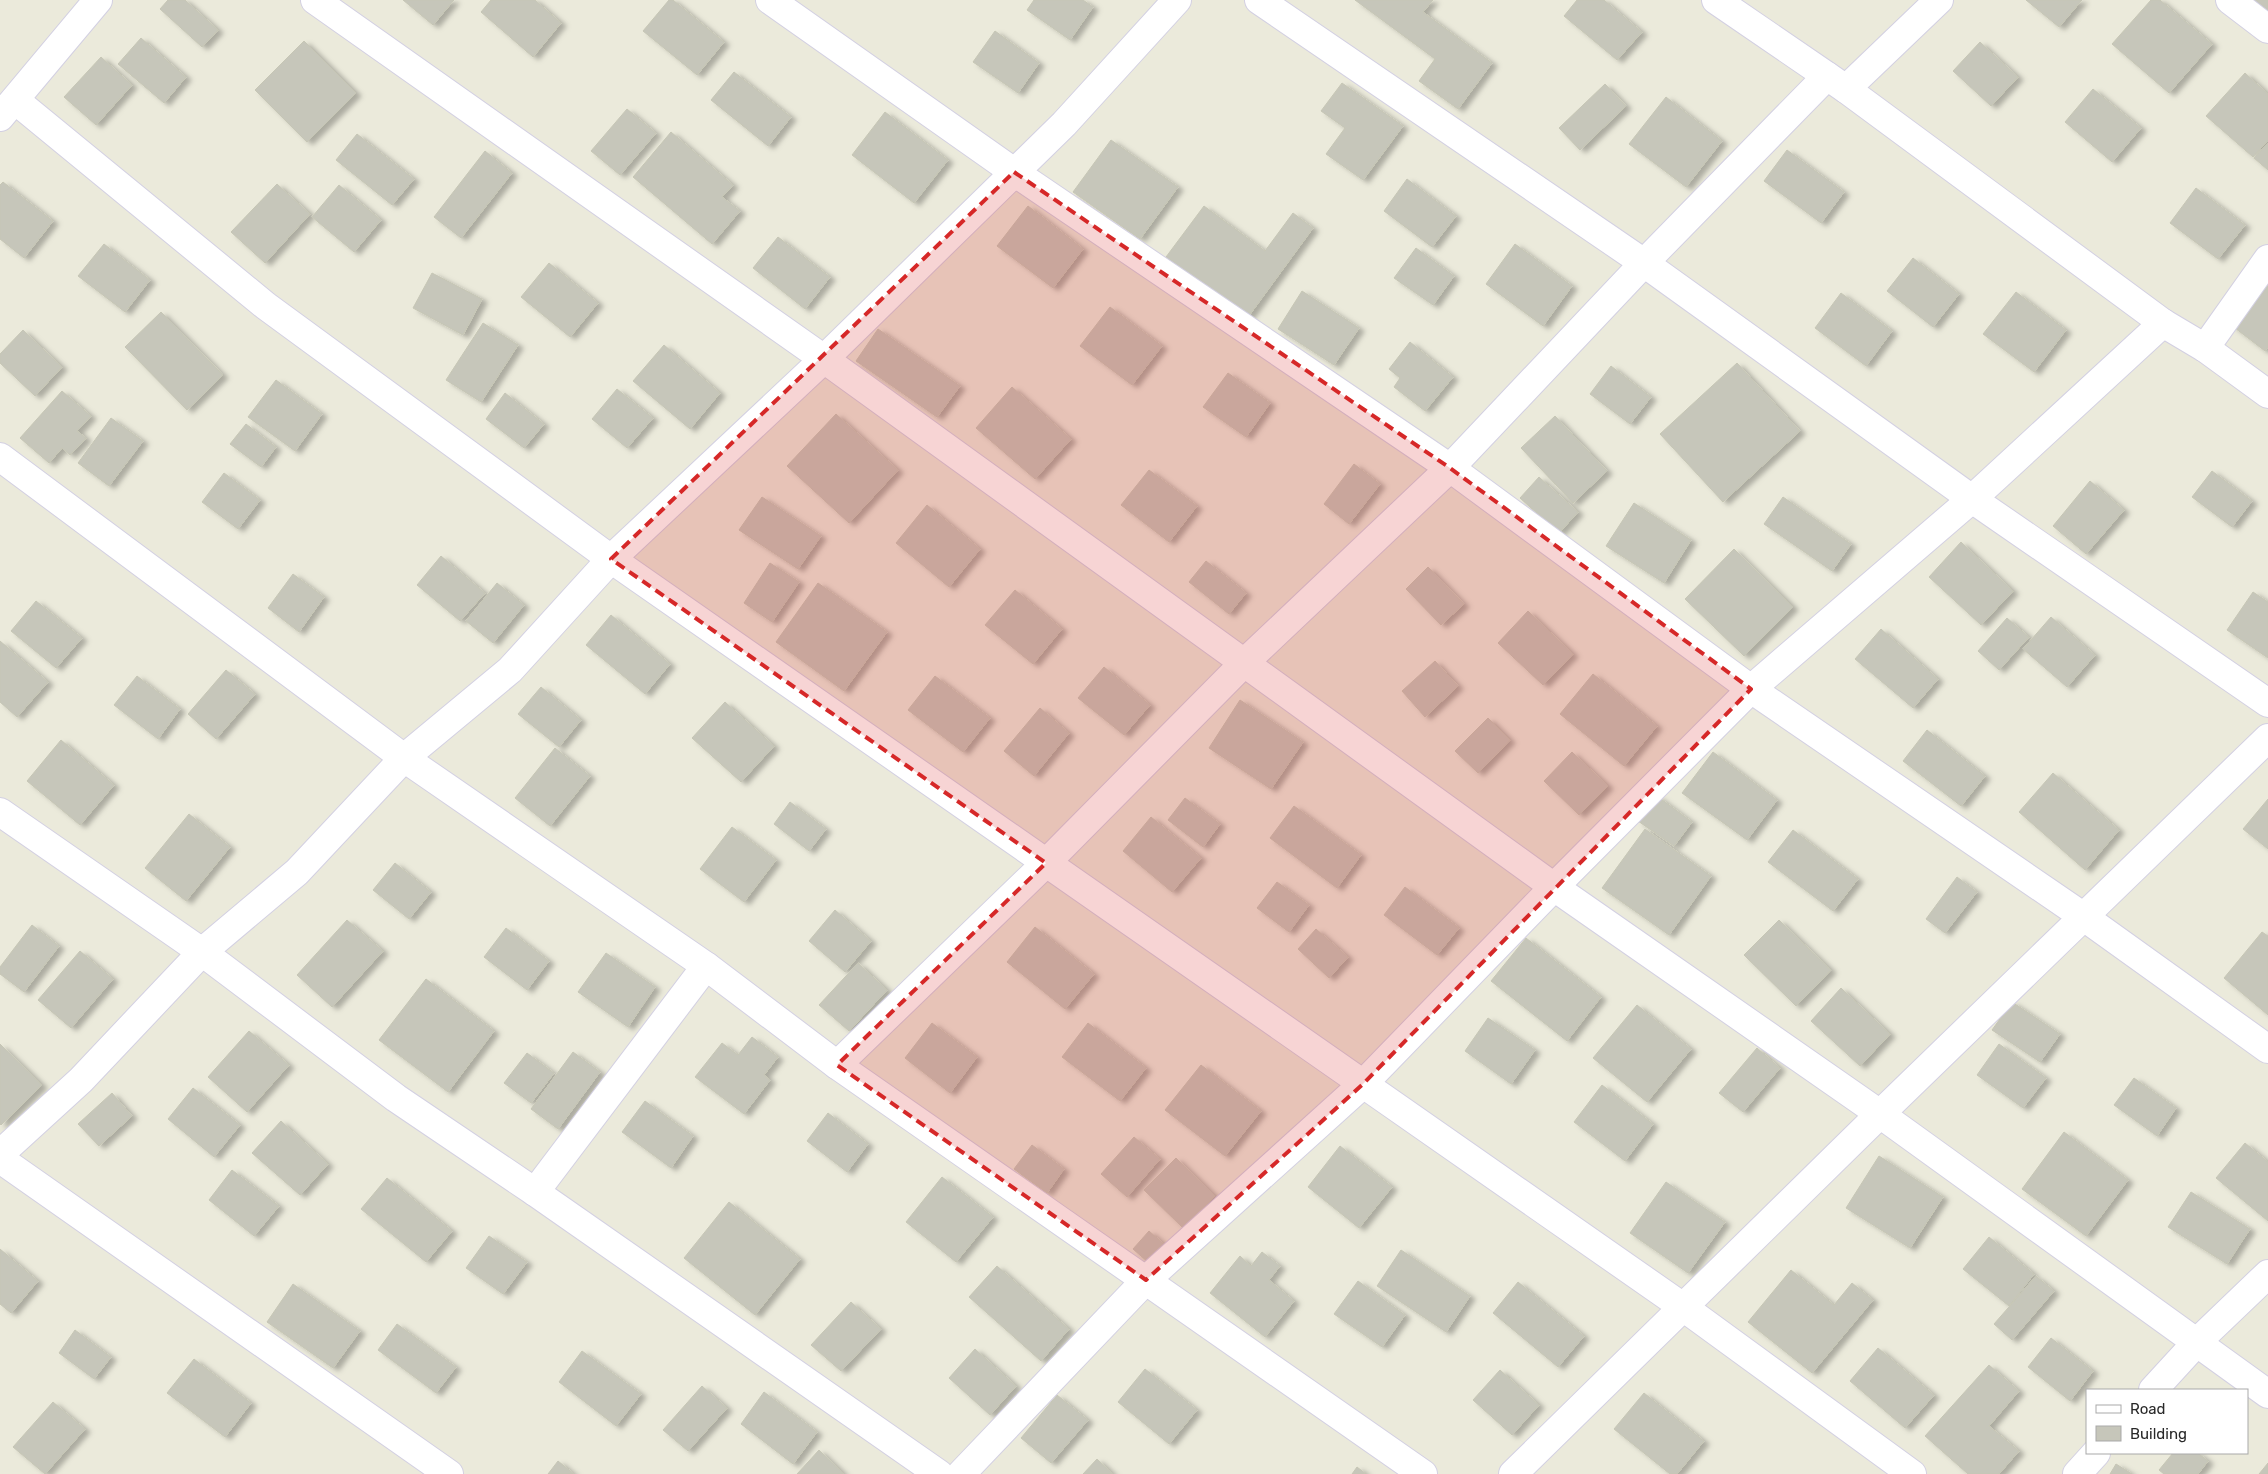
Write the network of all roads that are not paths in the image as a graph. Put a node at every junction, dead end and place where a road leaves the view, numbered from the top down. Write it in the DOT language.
graph roads {
  1 [pos="98,0"];
  2 [pos="315,0"];
  3 [pos="770,0"];
  4 [pos="1176,0"];
  5 [pos="1259,0"];
  6 [pos="1716,0"];
  7 [pos="1939,0"];
  8 [pos="2230,0"];
  9 [pos="2268,29"];
  10 [pos="1837,82"];
  11 [pos="7,108"];
  12 [pos="1014,172"];
  13 [pos="2268,259"];
  14 [pos="1644,263"];
  15 [pos="2163,323"];
  16 [pos="2205,348"];
  17 [pos="824,359"];
  18 [pos="2268,394"];
  19 [pos="0,457"];
  20 [pos="1450,468"];
  21 [pos="1972,499"];
  22 [pos="611,559"];
  23 [pos="1243,664"];
  24 [pos="1751,689"];
  25 [pos="2268,703"];
  26 [pos="2268,738"];
  27 [pos="404,758"];
  28 [pos="0,812"];
  29 [pos="1046,863"];
  30 [pos="1554,887"];
  31 [pos="2084,917"];
  32 [pos="202,952"];
  33 [pos="706,966"];
  34 [pos="2268,1049"];
  35 [pos="837,1065"];
  36 [pos="1362,1085"];
  37 [pos="1880,1114"];
  38 [pos="0,1154"];
  39 [pos="0,1159"];
  40 [pos="535,1192"];
  41 [pos="2268,1274"];
  42 [pos="1146,1280"];
  43 [pos="1683,1308"];
  44 [pos="2197,1342"];
  45 [pos="2154,1389"];
  46 [pos="2268,1394"];
  47 [pos="2095,1454"];
  48 [pos="449,1474"];
  49 [pos="939,1474"];
  50 [pos="961,1474"];
  51 [pos="1423,1474"];
  52 [pos="1513,1474"];
  53 [pos="1912,1474"];
  54 [pos="2077,1474"];
  1 -- 11 [label="street"];
  2 -- 17 [label="street"];
  3 -- 12 [label="street"];
  4 -- 12 [label="street"];
  5 -- 14 [label="street"];
  6 -- 10 [label="street"];
  7 -- 10 [label="street"];
  8 -- 9 [label="street"];
  10 -- 14 [label="street"];
  10 -- 15 [label="street"];
  11 -- 22 [label="street"];
  12 -- 17 [label="street"];
  12 -- 20 [label="street"];
  13 -- 16 [label="street"];
  14 -- 20 [label="street"];
  14 -- 21 [label="street"];
  15 -- 16 [label="street"];
  15 -- 21 [label="street"];
  16 -- 18 [label="street"];
  17 -- 22 [label="street"];
  17 -- 23 [label="street"];
  19 -- 27 [label="street"];
  20 -- 23 [label="street"];
  20 -- 24 [label="street"];
  21 -- 24 [label="street"];
  21 -- 25 [label="street"];
  22 -- 27 [label="street"];
  22 -- 29 [label="street"];
  23 -- 29 [label="street"];
  23 -- 30 [label="street"];
  24 -- 30 [label="street"];
  24 -- 31 [label="street"];
  26 -- 31 [label="street"];
  27 -- 32 [label="street"];
  27 -- 33 [label="street"];
  28 -- 32 [label="street"];
  29 -- 35 [label="street"];
  29 -- 36 [label="street"];
  30 -- 36 [label="street"];
  30 -- 37 [label="street"];
  31 -- 34 [label="street"];
  31 -- 37 [label="street"];
  32 -- 38 [label="street"];
  32 -- 40 [label="street"];
  33 -- 35 [label="street"];
  33 -- 40 [label="street"];
  35 -- 42 [label="street"];
  36 -- 42 [label="street"];
  36 -- 43 [label="street"];
  37 -- 43 [label="street"];
  37 -- 44 [label="street"];
  39 -- 48 [label="street"];
  40 -- 49 [label="street"];
  41 -- 44 [label="street"];
  42 -- 50 [label="street"];
  42 -- 51 [label="street"];
  43 -- 52 [label="street"];
  43 -- 53 [label="street"];
  44 -- 45 [label="street"];
  44 -- 46 [label="street"];
  47 -- 54 [label="street"];
}
